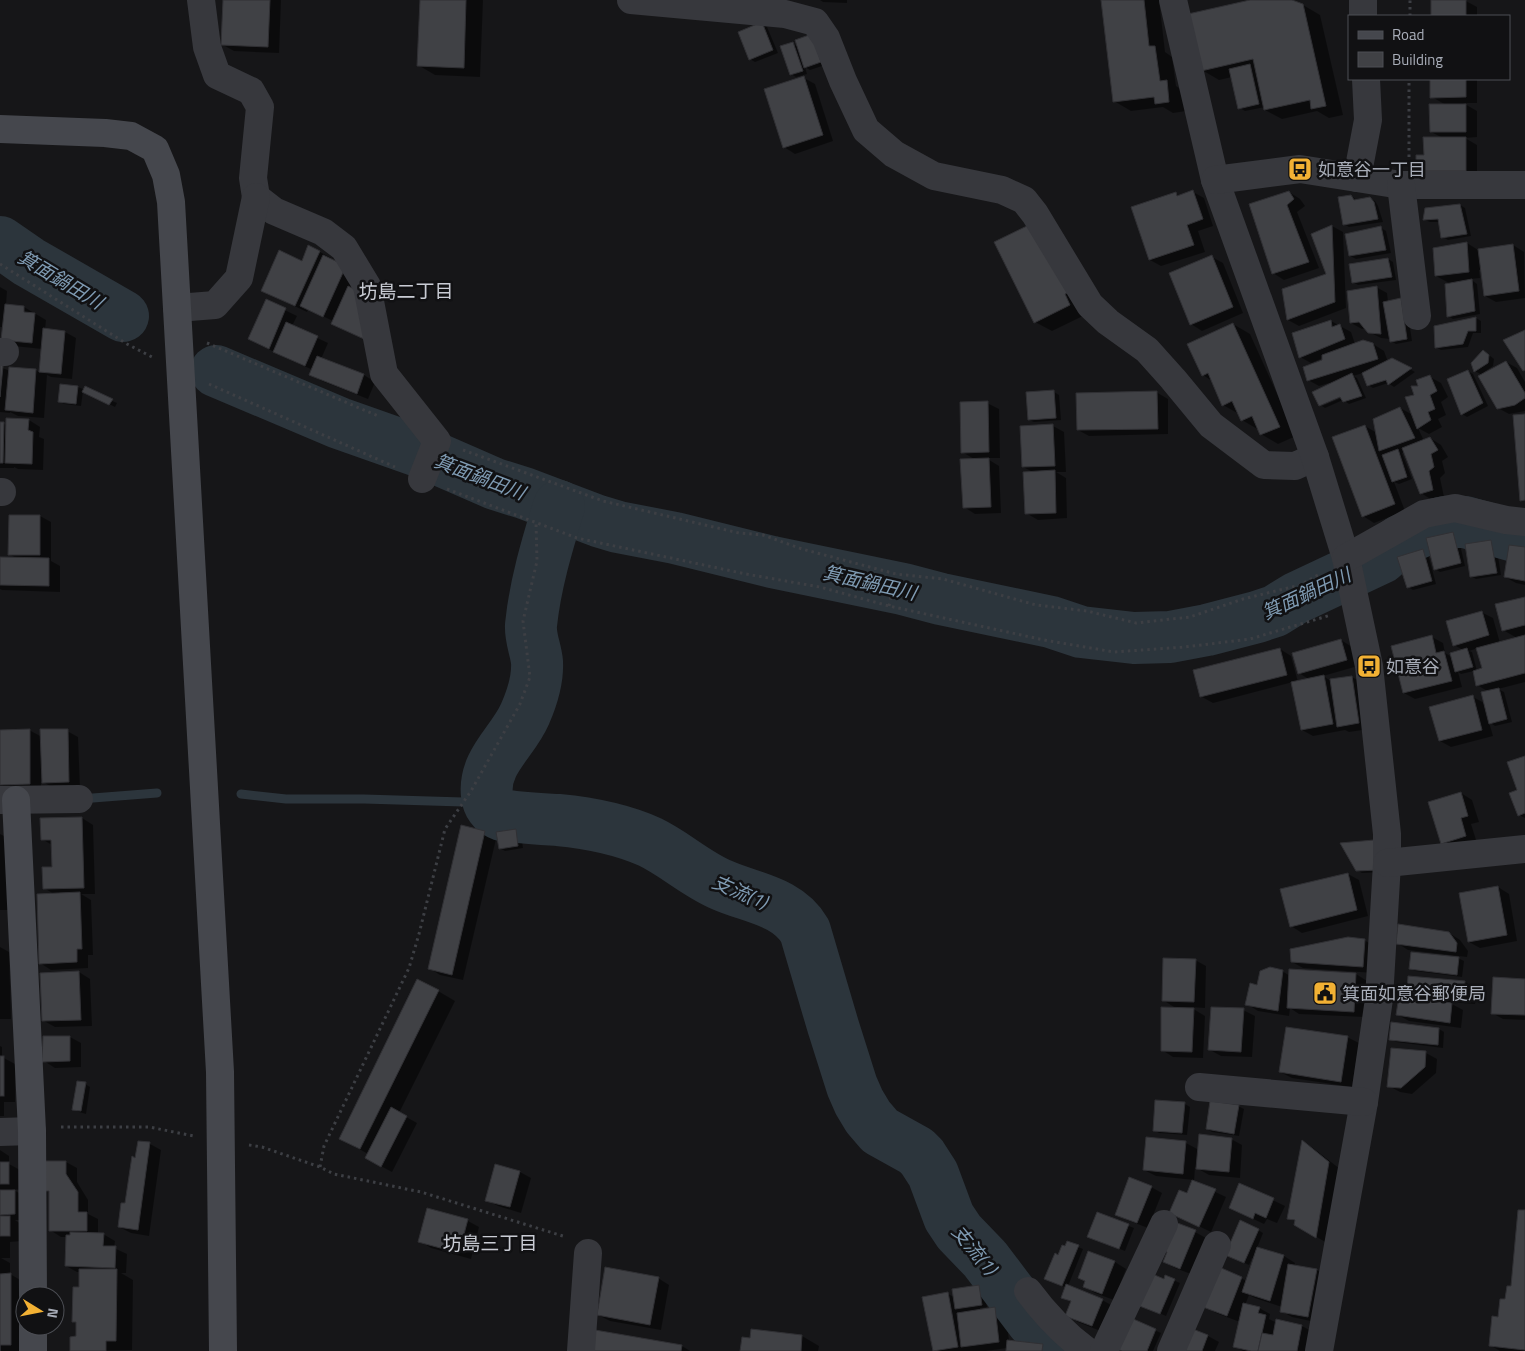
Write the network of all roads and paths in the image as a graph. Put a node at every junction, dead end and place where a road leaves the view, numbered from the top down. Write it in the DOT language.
graph roads {
  1 [pos="201,0"];
  2 [pos="631,0"];
  3 [pos="1173,0"];
  4 [pos="1363,0"];
  5 [pos="1410,0"];
  6 [pos="1363,15"];
  7 [pos="1410,15"];
  8 [pos="1366,80"];
  9 [pos="1409,80"];
  10 [pos="0,129"];
  11 [pos="1357,178"];
  12 [pos="1215,180"];
  13 [pos="1405,185"];
  14 [pos="1525,185"];
  15 [pos="256,197"];
  16 [pos="0,264"];
  17 [pos="177,308"];
  18 [pos="1417,316"];
  19 [pos="230,354"];
  20 [pos="181,372"];
  21 [pos="386,419"];
  22 [pos="436,443"];
  23 [pos="1315,457"];
  24 [pos="423,476"];
  25 [pos="1525,522"];
  26 [pos="538,524"];
  27 [pos="1346,562"];
  28 [pos="896,575"];
  29 [pos="1356,600"];
  30 [pos="889,605"];
  31 [pos="79,799"];
  32 [pos="8,800"];
  33 [pos="1525,849"];
  34 [pos="1387,863"];
  35 [pos="1199,1087"];
  36 [pos="1364,1102"];
  37 [pos="32,1131"];
  38 [pos="0,1132"];
  39 [pos="221,1141"];
  40 [pos="320,1166"];
  41 [pos="1164,1224"];
  42 [pos="1217,1245"];
  43 [pos="588,1254"];
  44 [pos="32,1286"];
  45 [pos="1028,1291"];
  46 [pos="32,1336"];
  47 [pos="33,1351"];
  48 [pos="223,1351"];
  49 [pos="581,1351"];
  50 [pos="1087,1351"];
  51 [pos="1104,1351"];
  52 [pos="1171,1351"];
  53 [pos="1319,1351"];
  1 -- 15 [label="street"];
  2 -- 23 [label="street"];
  3 -- 12 [label="street"];
  4 -- 6 [label="street"];
  5 -- 7 [label="path"];
  8 -- 11 [label="street"];
  9 -- 13 [label="path"];
  10 -- 17 [label="street"];
  11 -- 12 [label="street"];
  11 -- 13 [label="street"];
  12 -- 23 [label="street"];
  13 -- 14 [label="street"];
  13 -- 18 [label="street"];
  15 -- 17 [label="street"];
  15 -- 22 [label="street"];
  16 -- 20 [label="path"];
  17 -- 20 [label="street"];
  19 -- 21 [label="path"];
  20 -- 24 [label="path"];
  20 -- 39 [label="street"];
  22 -- 24 [label="street"];
  22 -- 28 [label="path"];
  23 -- 27 [label="street"];
  24 -- 26 [label="path"];
  25 -- 27 [label="street"];
  26 -- 30 [label="path"];
  26 -- 40 [label="path"];
  27 -- 28 [label="path"];
  27 -- 29 [label="street"];
  28 -- 30 [label="path"];
  29 -- 30 [label="path"];
  29 -- 34 [label="street"];
  31 -- 32 [label="street"];
  32 -- 37 [label="street"];
  33 -- 34 [label="street"];
  34 -- 36 [label="street"];
  35 -- 36 [label="street"];
  36 -- 53 [label="street"];
  37 -- 38 [label="street"];
  37 -- 39 [label="path"];
  37 -- 44 [label="street"];
  39 -- 40 [label="path"];
  39 -- 48 [label="street"];
  40 -- 43 [label="path"];
  41 -- 51 [label="street"];
  42 -- 52 [label="street"];
  43 -- 49 [label="street"];
  45 -- 50 [label="street"];
  46 -- 47 [label="street"];
}
